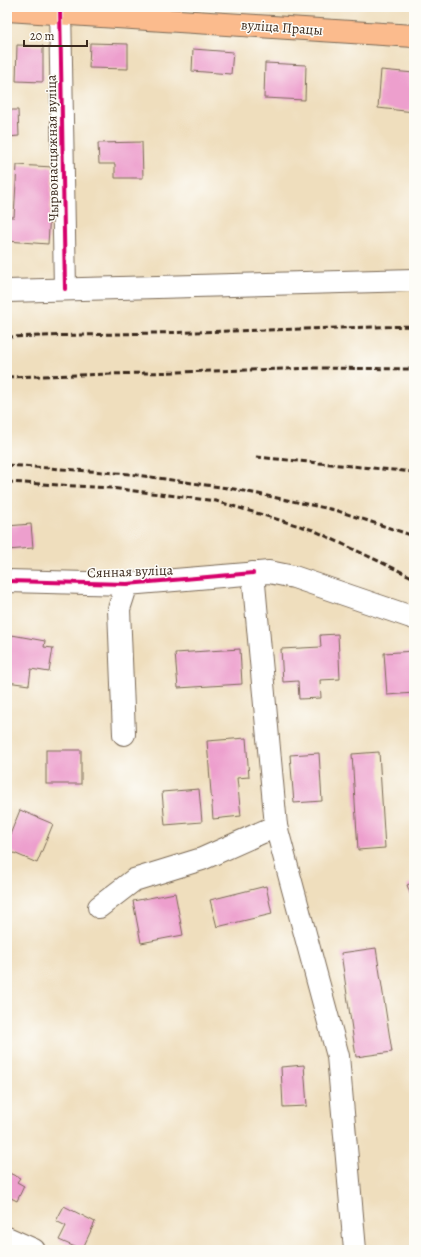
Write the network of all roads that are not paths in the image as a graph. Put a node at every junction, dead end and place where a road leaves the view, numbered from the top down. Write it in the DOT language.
graph roads {
  1 [pos="7,10"];
  2 [pos="60,10"];
  3 [pos="414,36"];
  4 [pos="414,280"];
  5 [pos="65,289"];
  6 [pos="7,291"];
  7 [pos="253,573"];
  8 [pos="7,581"];
  9 [pos="127,584"];
  10 [pos="414,618"];
  11 [pos="124,734"];
  12 [pos="276,826"];
  13 [pos="99,907"];
  14 [pos="7,1238"];
  15 [pos="34,1250"];
  16 [pos="355,1250"];
  1 -- 2 [label="main road, вуліца Працы"];
  2 -- 3 [label="main road, вуліца Працы"];
  2 -- 5 [label="street, Чырвонасцяжная вуліца"];
  4 -- 5 [label="street"];
  5 -- 6 [label="street"];
  7 -- 9 [label="street, Сянная вуліца"];
  7 -- 10 [label="street, Сянная вуліца"];
  7 -- 12 [label="street"];
  8 -- 9 [label="street, Сянная вуліца"];
  9 -- 11 [label="street"];
  12 -- 13 [label="street"];
  12 -- 16 [label="street"];
  14 -- 15 [label="street"];
}
